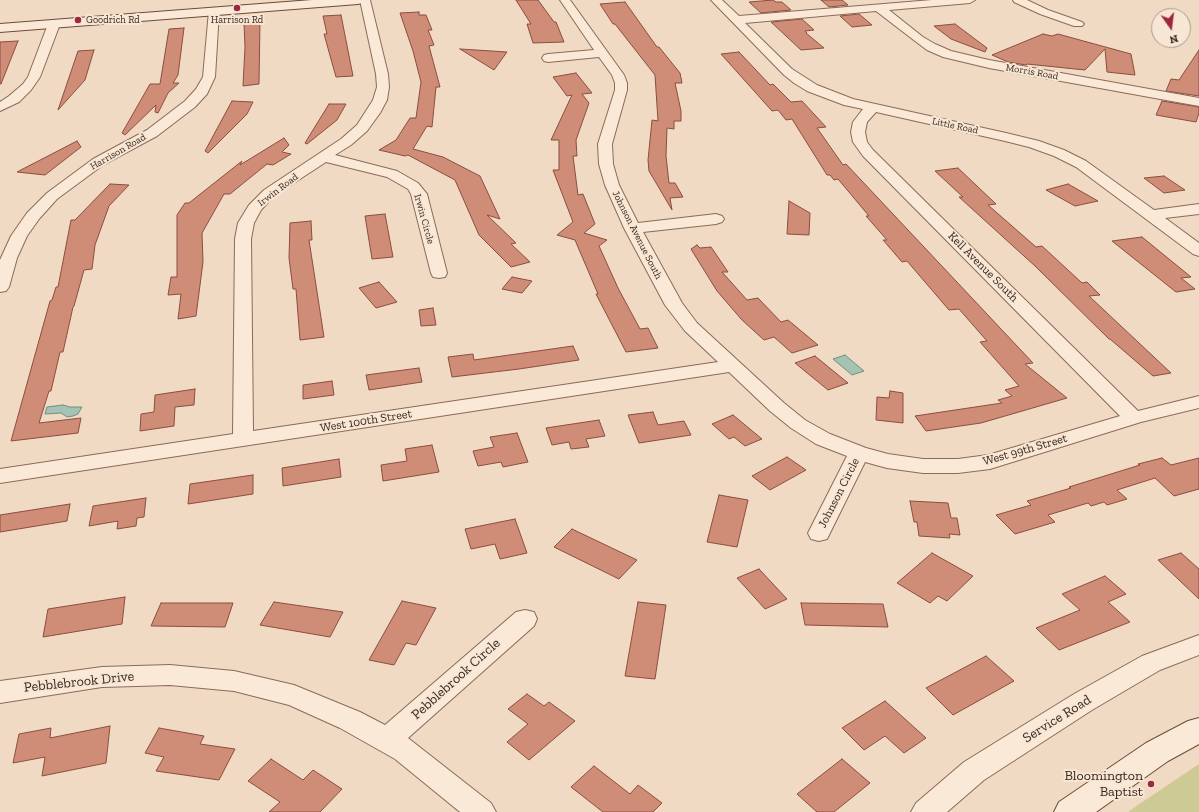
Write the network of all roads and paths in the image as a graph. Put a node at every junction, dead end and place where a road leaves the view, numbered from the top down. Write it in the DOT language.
graph roads {
  1 [pos="358,0"];
  2 [pos="364,0"];
  3 [pos="565,0"];
  4 [pos="716,0"];
  5 [pos="970,0"];
  6 [pos="1018,0"];
  7 [pos="879,8"];
  8 [pos="214,11"];
  9 [pos="737,20"];
  10 [pos="54,24"];
  11 [pos="1078,24"];
  12 [pos="0,28"];
  13 [pos="602,53"];
  14 [pos="548,58"];
  15 [pos="1199,102"];
  16 [pos="0,108"];
  17 [pos="872,108"];
  18 [pos="325,157"];
  19 [pos="1199,209"];
  20 [pos="1151,215"];
  21 [pos="716,219"];
  22 [pos="632,228"];
  23 [pos="1199,251"];
  24 [pos="439,273"];
  25 [pos="0,287"];
  26 [pos="733,366"];
  27 [pos="1199,402"];
  28 [pos="1134,418"];
  29 [pos="243,440"];
  30 [pos="859,453"];
  31 [pos="0,476"];
  32 [pos="819,534"];
  33 [pos="525,618"];
  34 [pos="1199,645"];
  35 [pos="0,692"];
  36 [pos="1199,730"];
  37 [pos="387,740"];
  38 [pos="481,812"];
  39 [pos="926,812"];
  40 [pos="1070,812"];
  1 -- 8 [label="street"];
  2 -- 18 [label="street, Irwin Road"];
  3 -- 13 [label="street, Johnson Avenue South"];
  4 -- 9 [label="street, Little Road"];
  5 -- 7 [label="street"];
  6 -- 11 [label="street"];
  7 -- 9 [label="street"];
  7 -- 15 [label="street, Morris Road"];
  8 -- 10 [label="street"];
  8 -- 25 [label="street, Harrison Road"];
  9 -- 17 [label="street, Little Road"];
  10 -- 12 [label="street"];
  10 -- 16 [label="street"];
  13 -- 14 [label="street"];
  13 -- 22 [label="street, Johnson Avenue South"];
  17 -- 20 [label="street, Little Road"];
  17 -- 28 [label="street, Kell Avenue South"];
  18 -- 24 [label="street, Irwin Circle"];
  18 -- 29 [label="street, Irwin Road"];
  19 -- 20 [label="street"];
  20 -- 23 [label="street, Little Road"];
  21 -- 22 [label="street"];
  22 -- 26 [label="street, Johnson Avenue South"];
  26 -- 29 [label="street, West 100th Street"];
  26 -- 30 [label="street, West 99th Street"];
  27 -- 28 [label="street, West 99th Street"];
  28 -- 30 [label="street, West 99th Street"];
  29 -- 31 [label="street, West 100th Street"];
  30 -- 32 [label="street, Johnson Circle"];
  33 -- 37 [label="street, Pebblebrook Circle"];
  34 -- 39 [label="street, Service Road"];
  35 -- 37 [label="street, Pebblebrook Drive"];
  36 -- 40 [label="street"];
  37 -- 38 [label="street, Pebblebrook Drive"];
}
